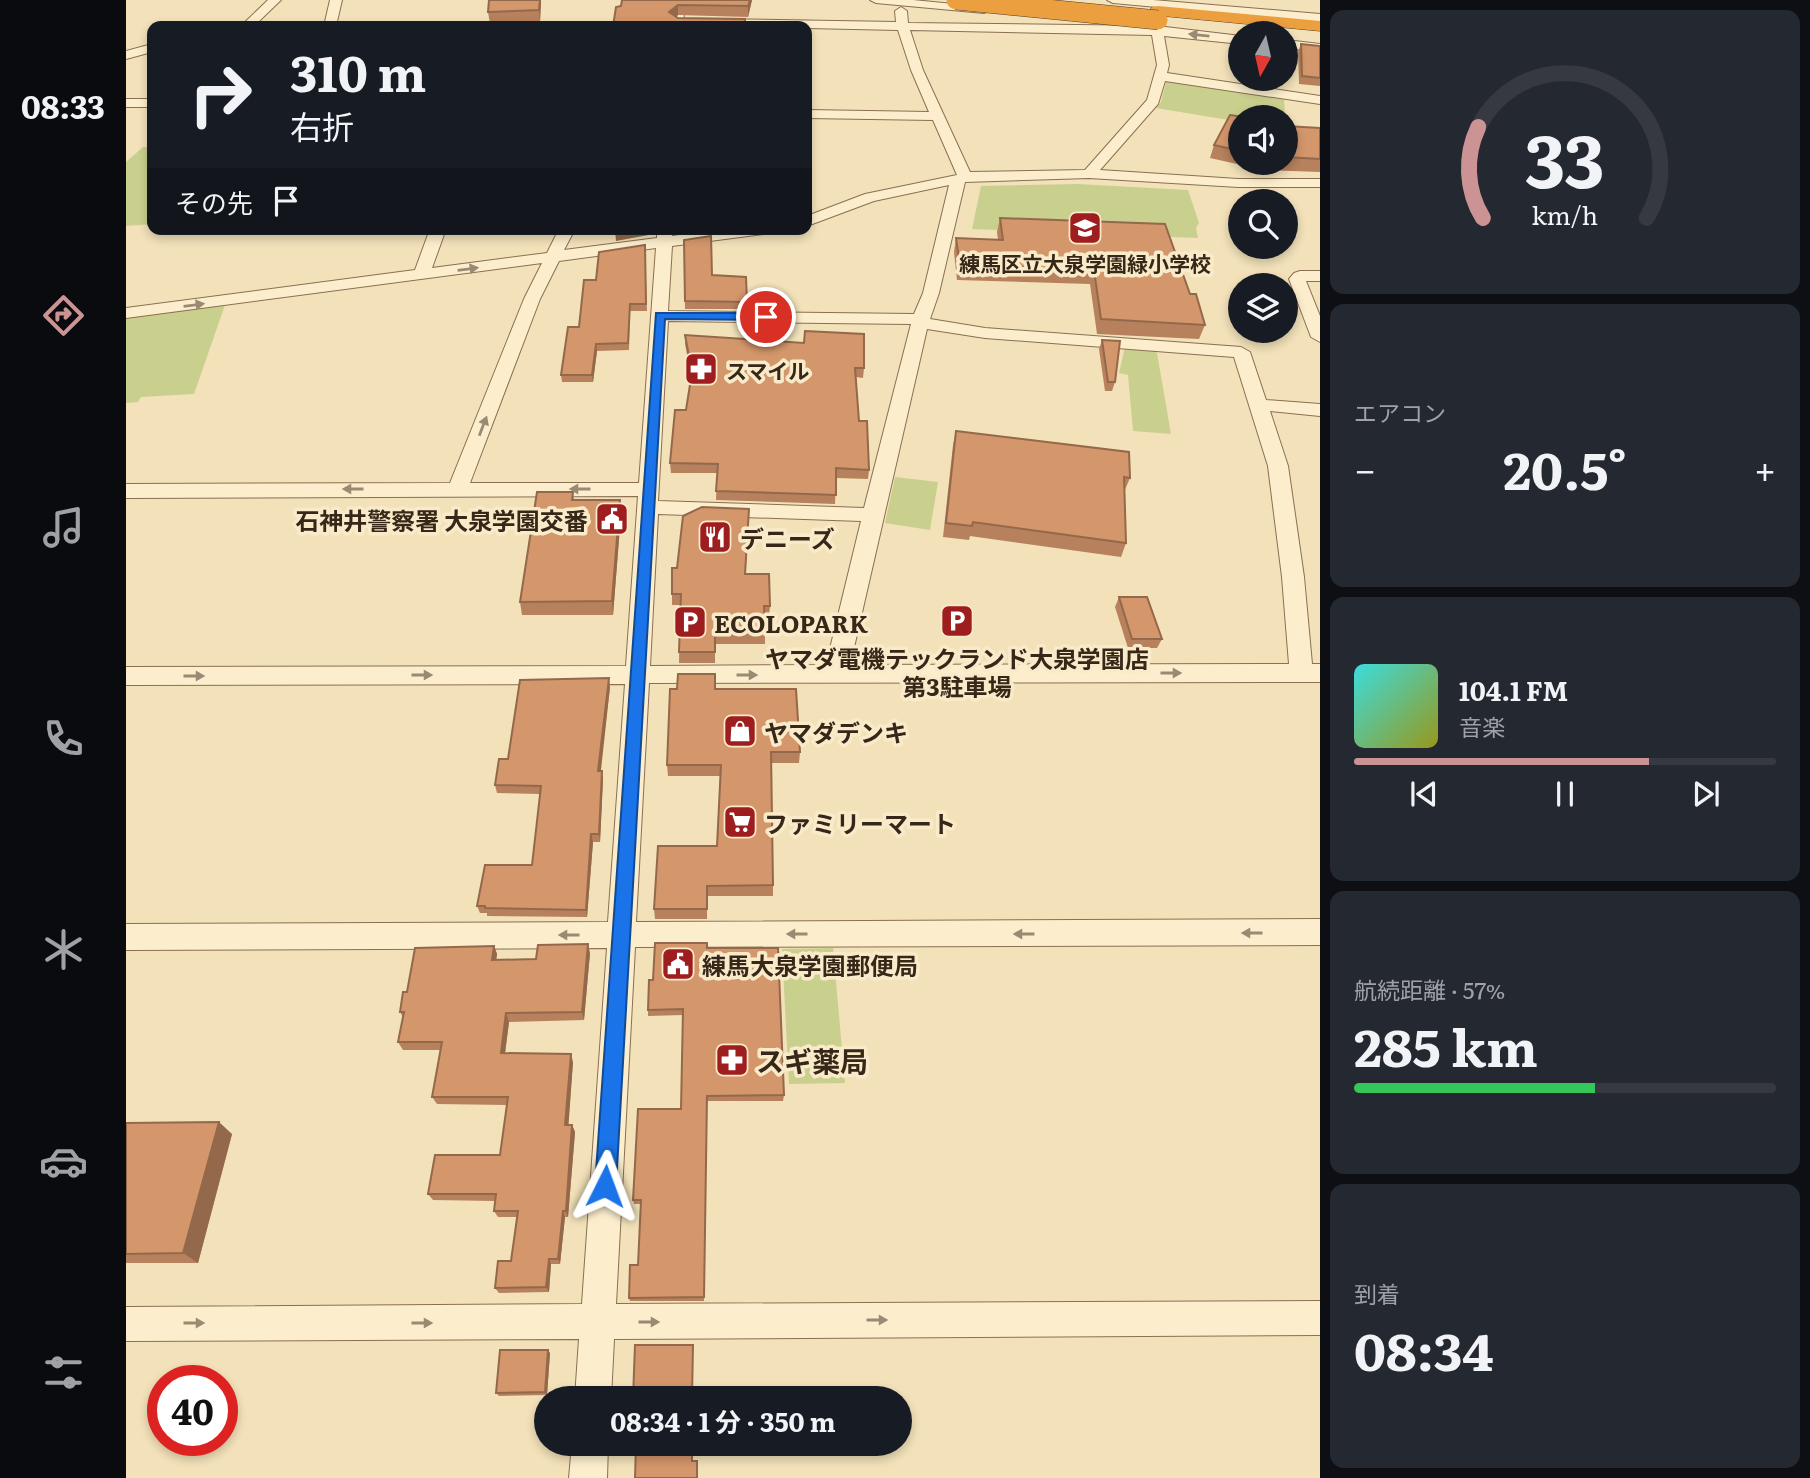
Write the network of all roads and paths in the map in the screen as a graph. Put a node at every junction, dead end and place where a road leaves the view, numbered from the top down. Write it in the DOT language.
graph roads {
  1 [pos="275,0"];
  2 [pos="336,0"];
  3 [pos="679,0"];
  4 [pos="876,0"];
  5 [pos="956,0"];
  6 [pos="1044,0"];
  7 [pos="1113,0"];
  8 [pos="900,1"];
  9 [pos="1140,1"];
  10 [pos="1320,18"];
  11 [pos="252,21"];
  12 [pos="331,21"];
  13 [pos="678,21"];
  14 [pos="1154,22"];
  15 [pos="812,24"];
  16 [pos="1082,24"];
  17 [pos="902,26"];
  18 [pos="1320,26"];
  19 [pos="1320,36"];
  20 [pos="1228,37"];
  21 [pos="1298,45"];
  22 [pos="1320,48"];
  23 [pos="147,49"];
  24 [pos="126,55"];
  25 [pos="1160,76"];
  26 [pos="1320,100"];
  27 [pos="126,103"];
  28 [pos="147,103"];
  29 [pos="812,114"];
  30 [pos="938,116"];
  31 [pos="1089,174"];
  32 [pos="962,178"];
  33 [pos="1320,183"];
  34 [pos="812,219"];
  35 [pos="436,235"];
  36 [pos="564,235"];
  37 [pos="665,236"];
  38 [pos="554,258"];
  39 [pos="422,274"];
  40 [pos="1320,276"];
  41 [pos="126,313"];
  42 [pos="660,316"];
  43 [pos="920,322"];
  44 [pos="1319,330"];
  45 [pos="1259,405"];
  46 [pos="1320,410"];
  47 [pos="458,489"];
  48 [pos="126,491"];
  49 [pos="648,498"];
  50 [pos="874,514"];
  51 [pos="1311,673"];
  52 [pos="836,674"];
  53 [pos="639,675"];
  54 [pos="126,676"];
  55 [pos="1320,932"];
  56 [pos="620,935"];
  57 [pos="126,937"];
  58 [pos="1320,1318"];
  59 [pos="597,1322"];
  60 [pos="126,1324"];
  61 [pos="594,1386"];
  62 [pos="589,1456"];
  63 [pos="588,1478"];
  1 -- 11 [label="street"];
  2 -- 12 [label="street"];
  3 -- 13 [label="street"];
  4 -- 8 [label="street"];
  5 -- 14 [label="highway, bridge"];
  6 -- 14 [label="highway"];
  7 -- 9 [label="street"];
  8 -- 16 [label="street"];
  8 -- 17 [label="street"];
  9 -- 10 [label="street"];
  9 -- 14 [label="street"];
  14 -- 16 [label="street"];
  14 -- 18 [label="highway"];
  14 -- 19 [label="highway"];
  20 -- 14 [label="street, one-way"];
  14 -- 25 [label="street"];
  15 -- 17 [label="street"];
  16 -- 17 [label="street"];
  17 -- 30 [label="street"];
  21 -- 22 [label="street"];
  23 -- 24 [label="street"];
  25 -- 26 [label="street"];
  25 -- 31 [label="street"];
  27 -- 28 [label="street"];
  29 -- 30 [label="street"];
  30 -- 32 [label="street"];
  31 -- 32 [label="street"];
  31 -- 33 [label="street"];
  32 -- 34 [label="street"];
  32 -- 43 [label="street"];
  35 -- 39 [label="street"];
  36 -- 38 [label="street"];
  37 -- 38 [label="street"];
  37 -- 42 [label="street"];
  39 -- 38 [label="street, one-way"];
  47 -- 38 [label="street, one-way"];
  41 -- 39 [label="street, one-way"];
  40 -- 44 [label="street"];
  42 -- 43 [label="street"];
  42 -- 49 [label="street"];
  43 -- 45 [label="street"];
  43 -- 50 [label="street"];
  45 -- 46 [label="street"];
  45 -- 51 [label="street"];
  47 -- 48 [label="street, one-way"];
  49 -- 47 [label="street, one-way"];
  49 -- 50 [label="street"];
  49 -- 53 [label="street"];
  50 -- 52 [label="street"];
  52 -- 51 [label="street, one-way"];
  53 -- 52 [label="street, one-way"];
  54 -- 53 [label="street, one-way"];
  53 -- 56 [label="street"];
  55 -- 56 [label="street, one-way"];
  56 -- 57 [label="street, one-way"];
  56 -- 59 [label="street"];
  59 -- 58 [label="street, one-way"];
  60 -- 59 [label="street, one-way"];
  59 -- 61 [label="street"];
  62 -- 63 [label="street"];
}
